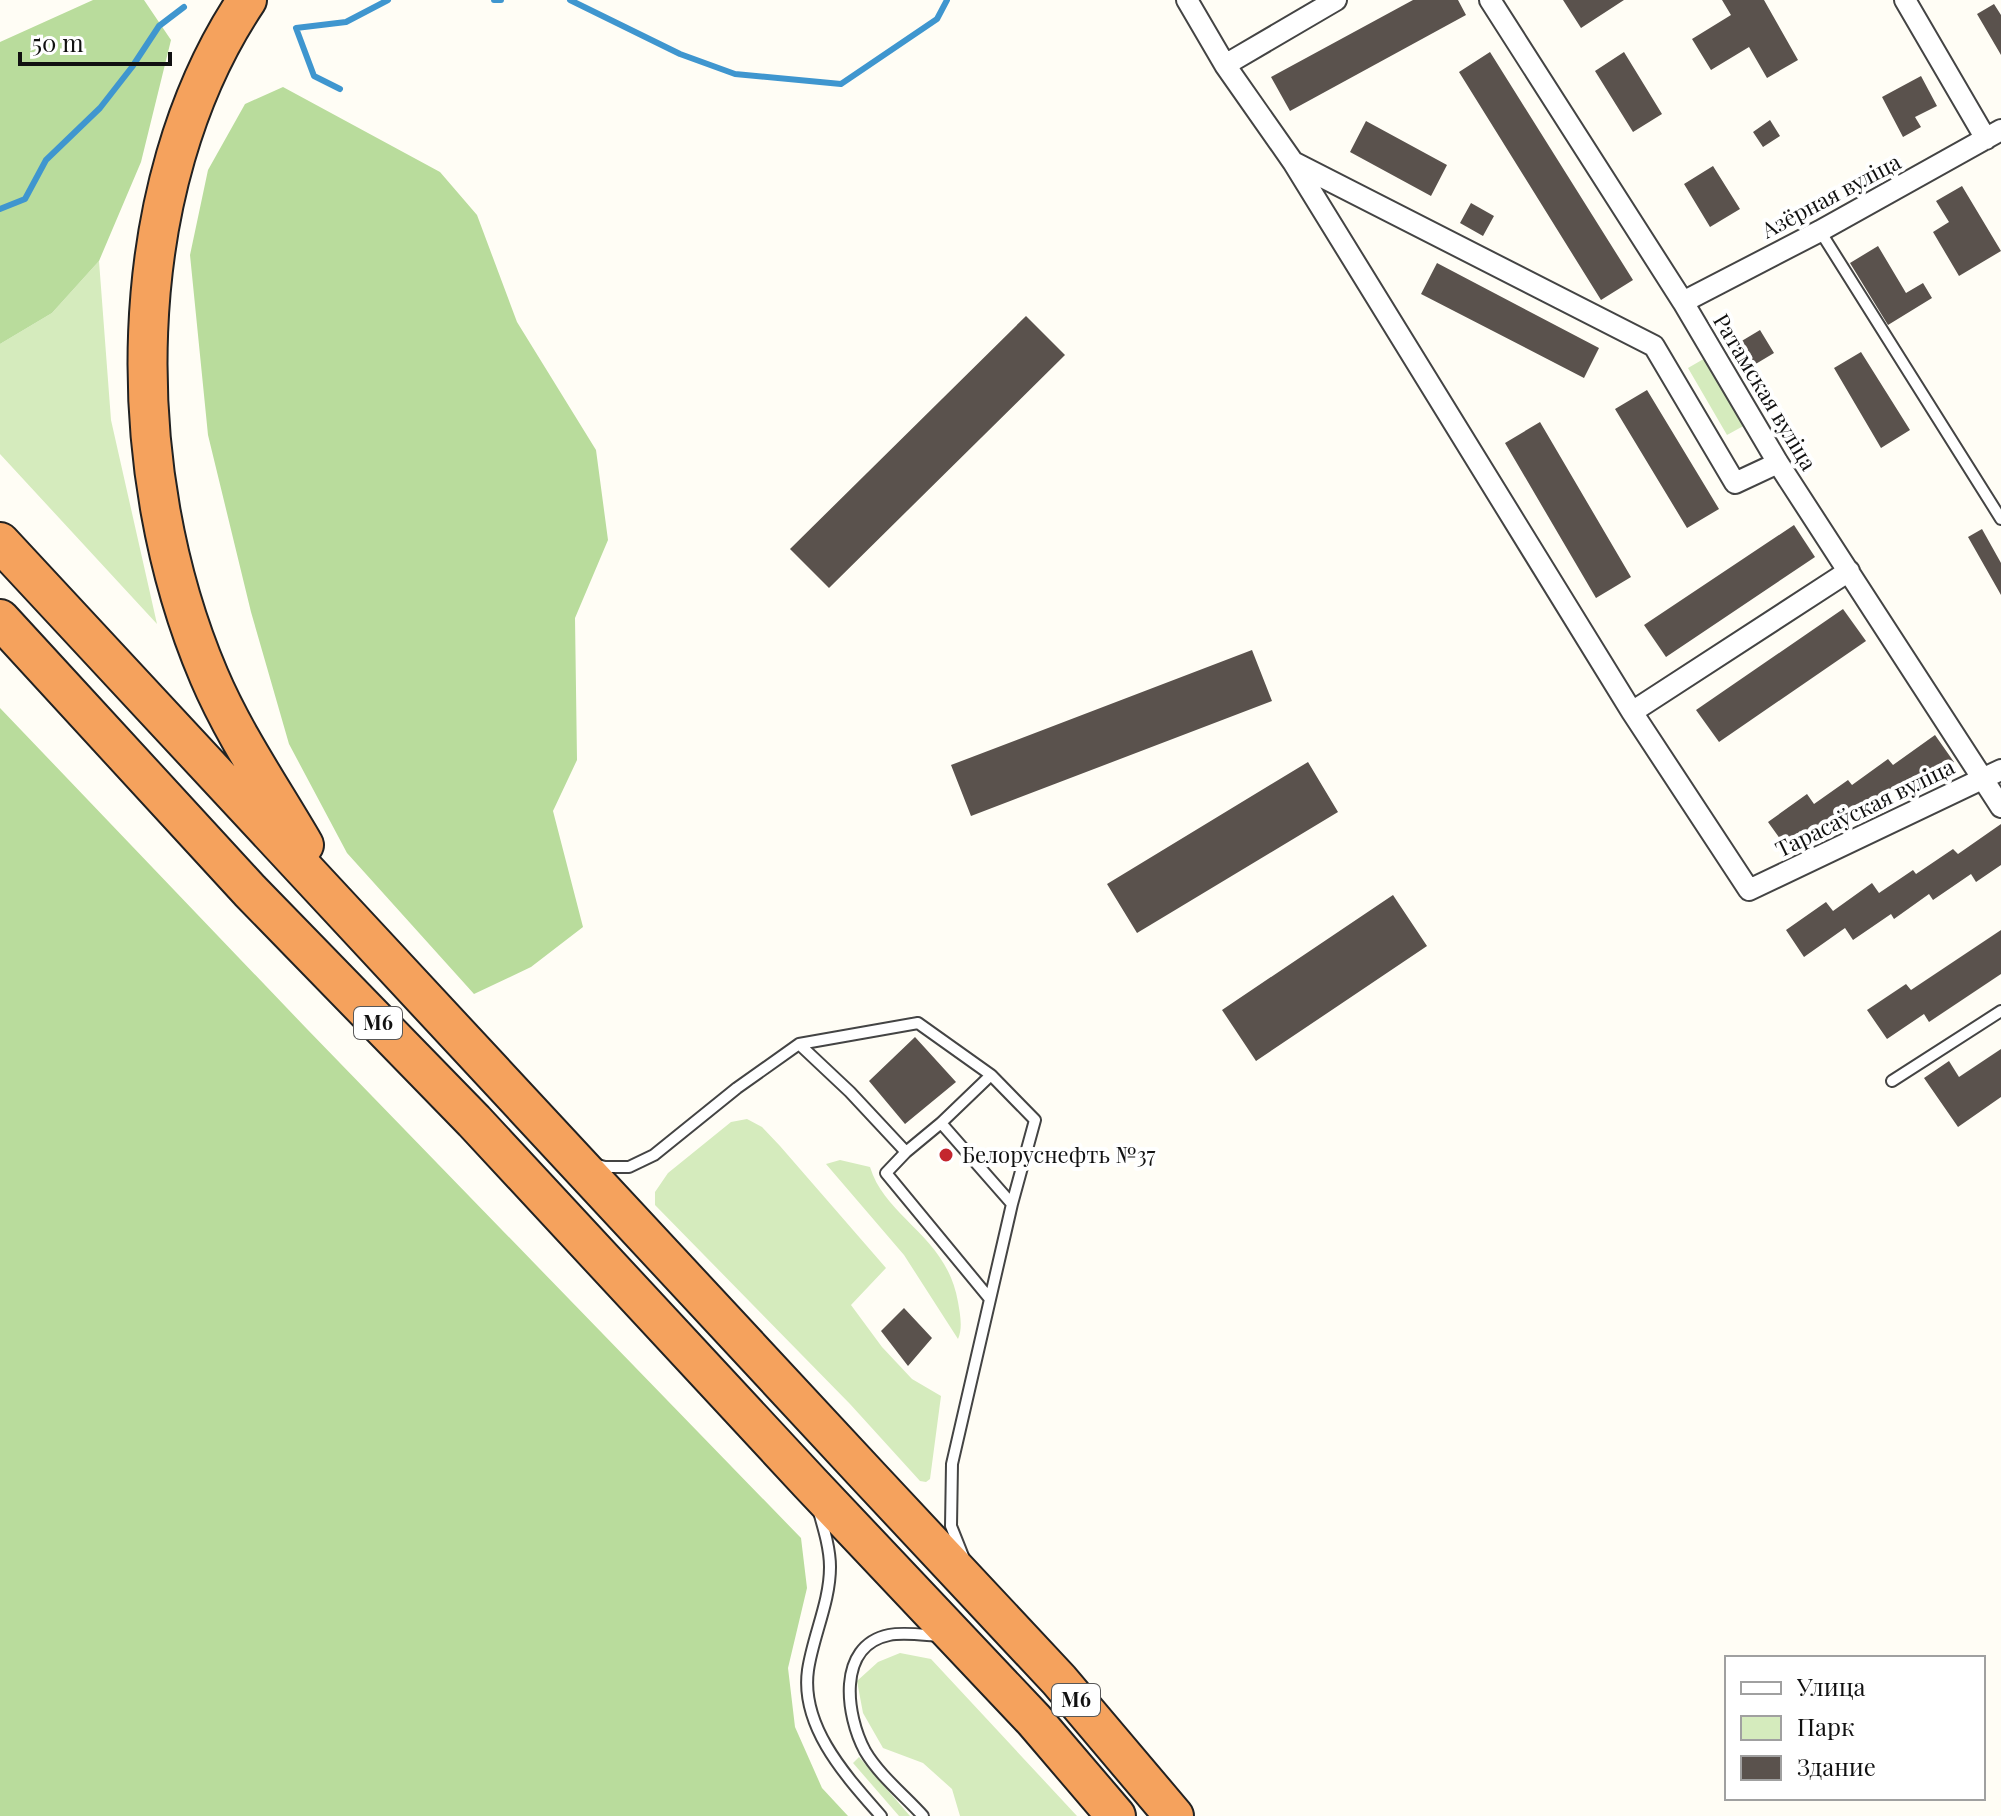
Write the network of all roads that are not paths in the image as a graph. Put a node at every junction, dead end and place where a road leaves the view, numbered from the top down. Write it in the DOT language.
graph roads {
  1 [pos="1187,0"];
  2 [pos="1336,0"];
  3 [pos="1490,0"];
  4 [pos="1905,0"];
  5 [pos="241,6"];
  6 [pos="1225,65"];
  7 [pos="1994,135"];
  8 [pos="1293,162"];
  9 [pos="1820,231"];
  10 [pos="1683,302"];
  11 [pos="1778,463"];
  12 [pos="2001,519"];
  13 [pos="0,542"];
  14 [pos="1849,571"];
  15 [pos="0,619"];
  16 [pos="1632,712"];
  17 [pos="1992,774"];
  18 [pos="2001,807"];
  19 [pos="340,906"];
  20 [pos="2001,1011"];
  21 [pos="799,1044"];
  22 [pos="991,1075"];
  23 [pos="1892,1081"];
  24 [pos="941,1123"];
  25 [pos="906,1152"];
  26 [pos="571,1156"];
  27 [pos="1012,1204"];
  28 [pos="990,1299"];
  29 [pos="810,1483"];
  30 [pos="975,1588"];
  31 [pos="954,1637"];
  32 [pos="881,1816"];
  33 [pos="923,1816"];
  34 [pos="1116,1816"];
  35 [pos="1174,1816"];
  1 -- 6 [label="street"];
  2 -- 6 [label="street"];
  3 -- 10 [label="street, Ратамская вуліца"];
  4 -- 7 [label="street"];
  5 -- 19 [label="highway"];
  6 -- 8 [label="street"];
  7 -- 9 [label="street, Азёрная вуліца"];
  8 -- 11 [label="street"];
  8 -- 16 [label="street"];
  9 -- 10 [label="street, Азёрная вуліца"];
  9 -- 12 [label="lane"];
  10 -- 11 [label="street, Ратамская вуліца"];
  11 -- 14 [label="street, Ратамская вуліца"];
  13 -- 19 [label="highway, М6"];
  14 -- 16 [label="street"];
  14 -- 17 [label="street, Ратамская вуліца"];
  15 -- 29 [label="highway, М6"];
  16 -- 17 [label="street, Тарасаўская вуліца"];
  17 -- 18 [label="street, Ратамская вуліца"];
  19 -- 26 [label="highway, М6"];
  20 -- 23 [label="lane"];
  21 -- 22 [label="lane"];
  21 -- 25 [label="lane"];
  21 -- 26 [label="lane"];
  22 -- 24 [label="lane"];
  22 -- 27 [label="lane"];
  24 -- 25 [label="lane"];
  24 -- 27 [label="lane"];
  25 -- 28 [label="lane"];
  26 -- 30 [label="highway, М6"];
  27 -- 28 [label="lane"];
  28 -- 30 [label="lane"];
  29 -- 31 [label="highway, М6"];
  29 -- 32 [label="lane"];
  30 -- 35 [label="highway, М6"];
  31 -- 33 [label="lane"];
  31 -- 34 [label="highway, М6"];
}
